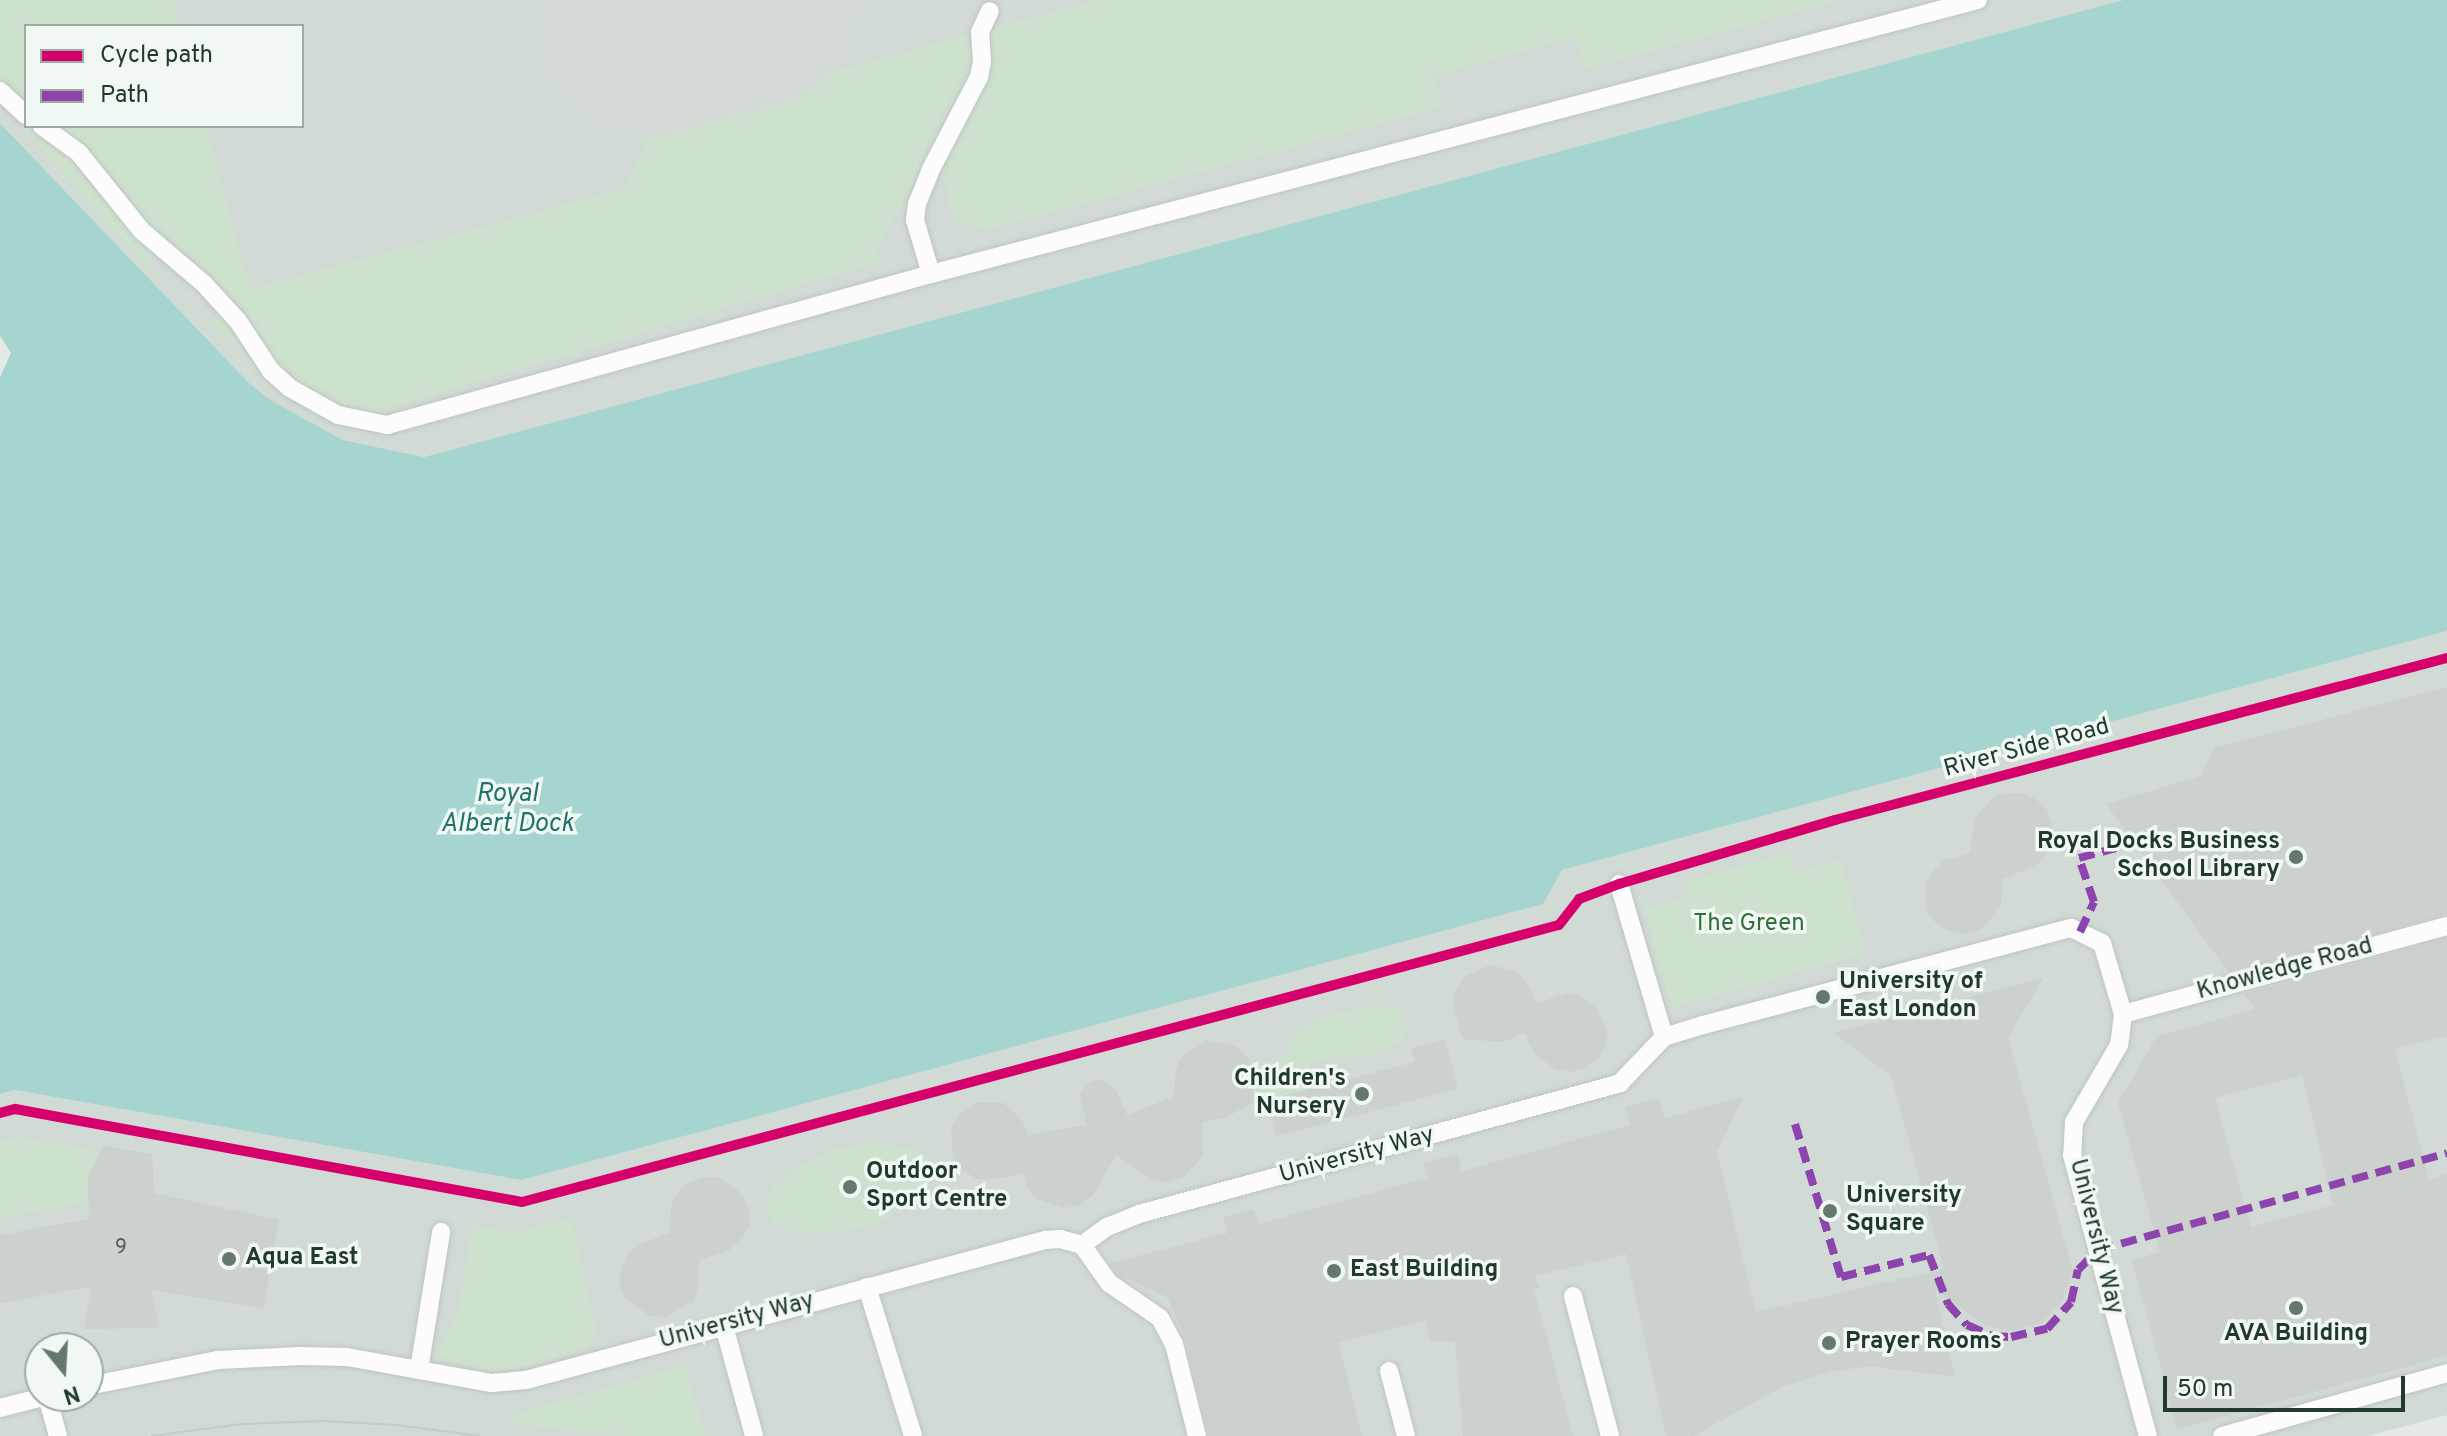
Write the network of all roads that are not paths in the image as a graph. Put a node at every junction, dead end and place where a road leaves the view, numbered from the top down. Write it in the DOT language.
graph roads {
  1 [pos="1978,0"];
  2 [pos="990,11"];
  3 [pos="0,91"];
  4 [pos="24,113"];
  5 [pos="45,128"];
  6 [pos="931,274"];
  7 [pos="1619,884"];
  8 [pos="2447,926"];
  9 [pos="2123,1014"];
  10 [pos="1664,1037"];
  11 [pos="441,1232"];
  12 [pos="1082,1245"];
  13 [pos="867,1287"];
  14 [pos="1573,1296"];
  15 [pos="724,1326"];
  16 [pos="419,1370"];
  17 [pos="1389,1371"];
  18 [pos="2447,1373"];
  19 [pos="104,1382"];
  20 [pos="24,1402"];
  21 [pos="0,1408"];
  22 [pos="51,1412"];
  23 [pos="58,1436"];
  24 [pos="754,1436"];
  25 [pos="913,1436"];
  26 [pos="1197,1436"];
  27 [pos="1406,1436"];
  28 [pos="1610,1436"];
  29 [pos="2148,1436"];
  30 [pos="2222,1436"];
  1 -- 6 [label="lane"];
  2 -- 6 [label="lane"];
  3 -- 4 [label="lane"];
  5 -- 6 [label="lane"];
  7 -- 10 [label="lane"];
  8 -- 9 [label="lane, Knowledge Road"];
  9 -- 10 [label="lane, University Way"];
  9 -- 29 [label="lane, University Way"];
  10 -- 12 [label="lane, University Way"];
  11 -- 16 [label="lane"];
  12 -- 13 [label="lane, University Way"];
  12 -- 26 [label="lane"];
  13 -- 15 [label="lane, University Way"];
  13 -- 25 [label="lane"];
  14 -- 28 [label="lane"];
  15 -- 16 [label="lane, University Way"];
  15 -- 24 [label="lane"];
  16 -- 19 [label="lane, University Way"];
  17 -- 27 [label="lane"];
  18 -- 30 [label="lane"];
  20 -- 21 [label="lane"];
  22 -- 23 [label="lane"];
}
